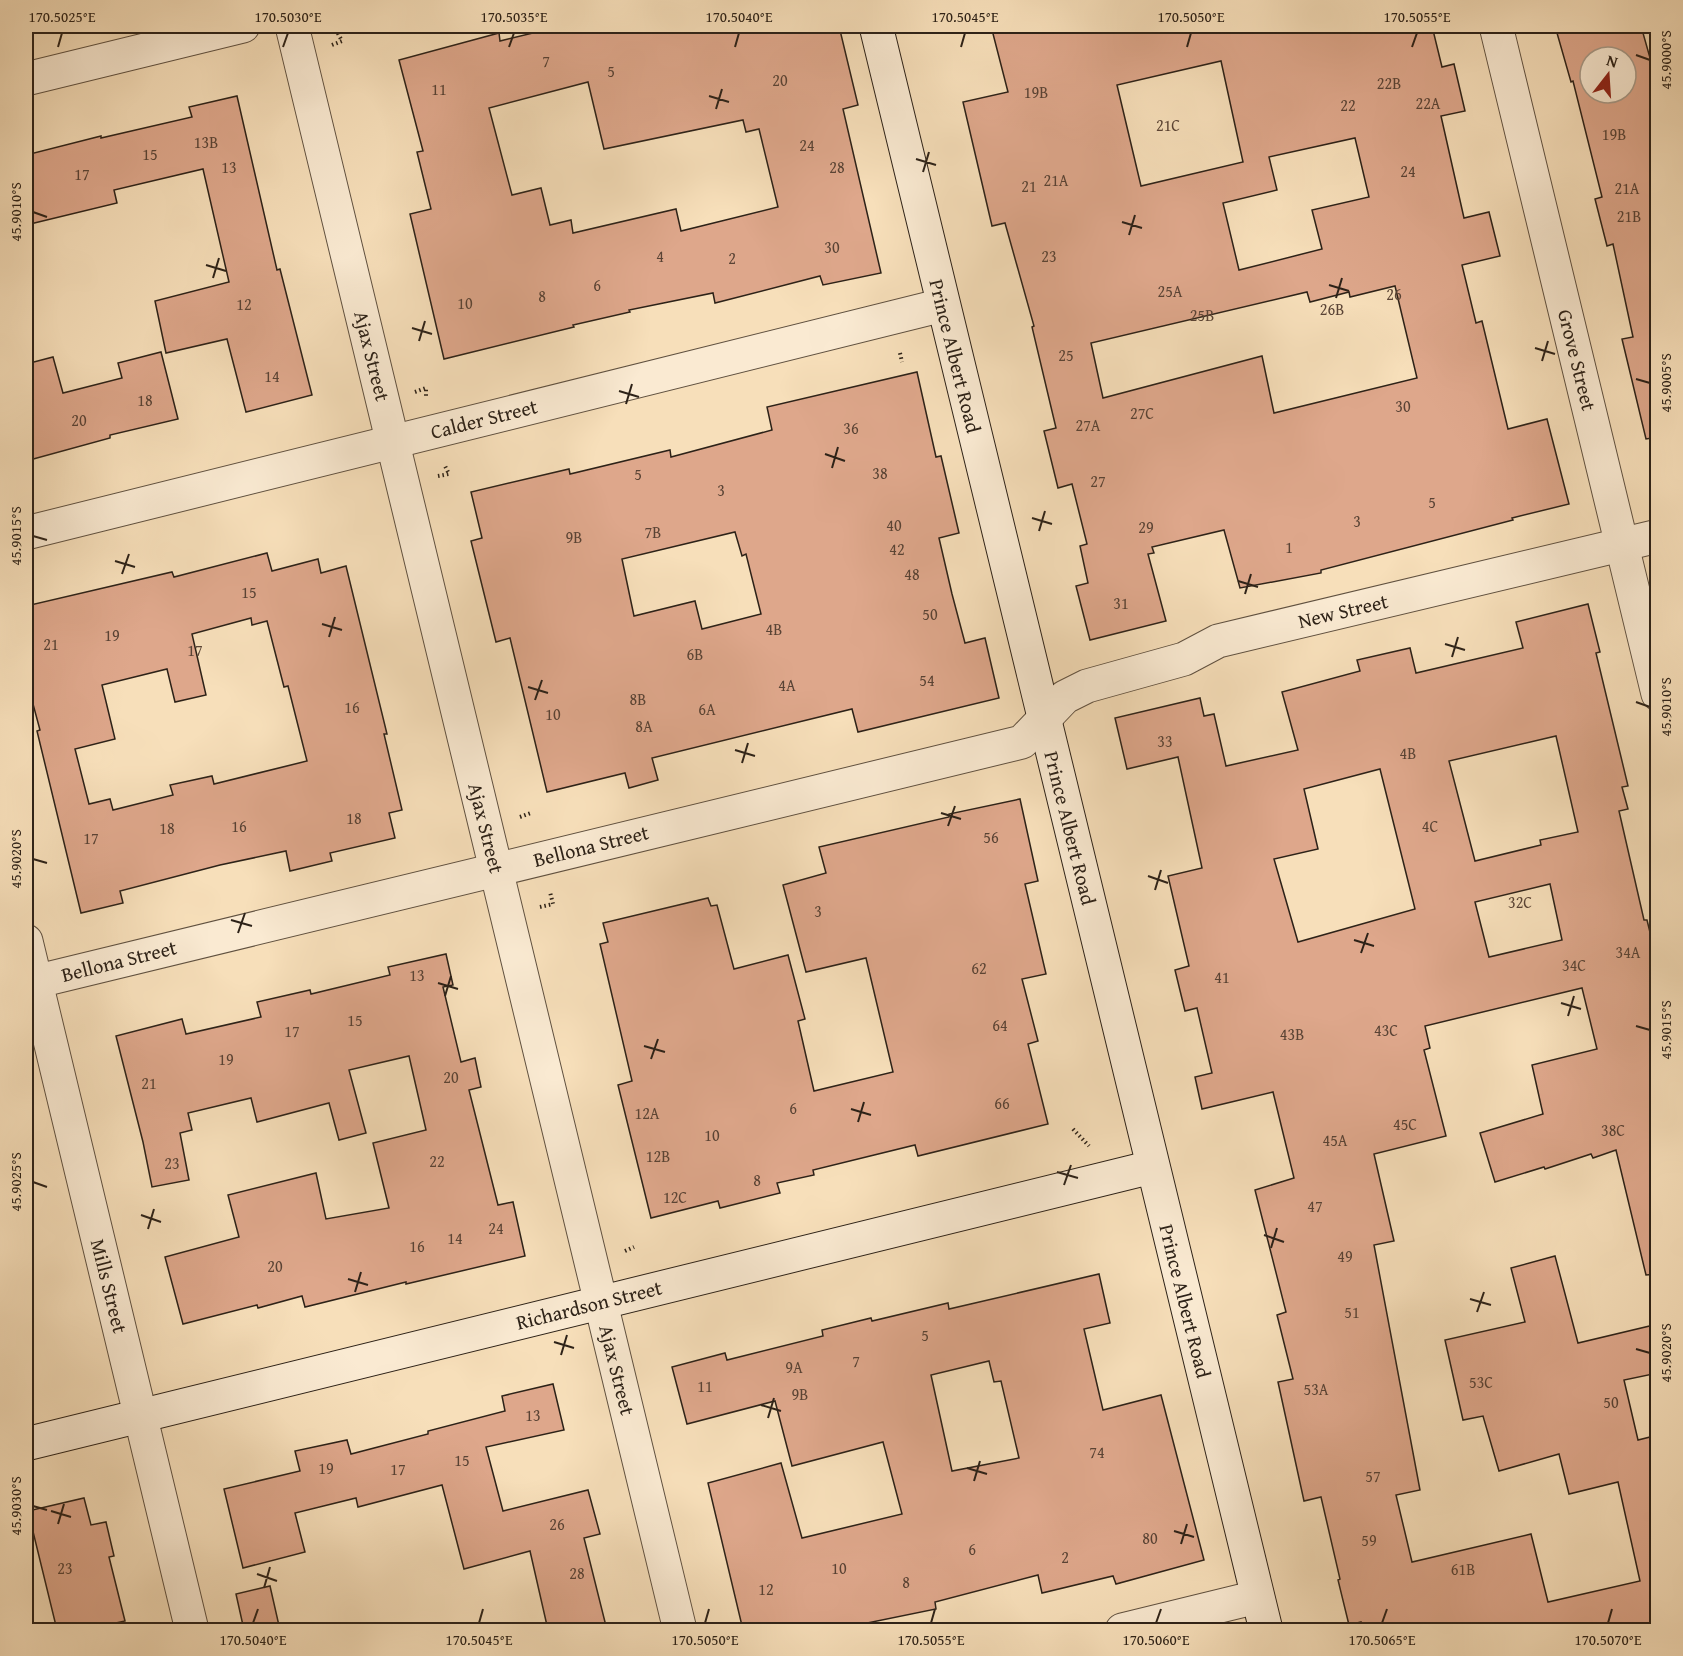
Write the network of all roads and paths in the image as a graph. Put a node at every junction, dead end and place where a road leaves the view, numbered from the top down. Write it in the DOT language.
graph roads {
  1 [pos="243,26"];
  2 [pos="292,26"];
  3 [pos="876,26"];
  4 [pos="1496,26"];
  5 [pos="335,28"];
  6 [pos="342,42"];
  7 [pos="26,79"];
  8 [pos="943,305"];
  9 [pos="900,353"];
  10 [pos="902,362"];
  11 [pos="392,442"];
  12 [pos="26,533"];
  13 [pos="1658,536"];
  14 [pos="1622,544"];
  15 [pos="1658,694"];
  16 [pos="1044,719"];
  17 [pos="496,869"];
  18 [pos="26,941"];
  19 [pos="30,983"];
  20 [pos="1073,1129"];
  21 [pos="1089,1146"];
  22 [pos="1152,1167"];
  23 [pos="601,1303"];
  24 [pos="140,1416"];
  25 [pos="26,1444"];
  26 [pos="1257,1597"];
  27 [pos="192,1630"];
  28 [pos="680,1630"];
  29 [pos="1122,1630"];
  30 [pos="1266,1630"];
  1 -- 7 [label="street"];
  2 -- 11 [label="street, Ajax Street"];
  3 -- 8 [label="street, Prince Albert Road"];
  4 -- 14 [label="street, Grove Street"];
  5 -- 6 [label="path"];
  8 -- 11 [label="street, Calder Street"];
  8 -- 16 [label="street, Prince Albert Road"];
  9 -- 10 [label="path"];
  11 -- 12 [label="street, Calder Street"];
  11 -- 17 [label="street, Ajax Street"];
  13 -- 14 [label="street, New Street"];
  14 -- 15 [label="street, Grove Street"];
  14 -- 16 [label="street, New Street"];
  16 -- 17 [label="street, Bellona Street"];
  16 -- 22 [label="street, Prince Albert Road"];
  17 -- 19 [label="street, Bellona Street"];
  17 -- 23 [label="street, Ajax Street"];
  18 -- 19 [label="street, Mills Street"];
  19 -- 24 [label="street, Mills Street"];
  20 -- 21 [label="path"];
  22 -- 23 [label="street, Richardson Street"];
  22 -- 26 [label="street, Prince Albert Road"];
  23 -- 24 [label="street, Richardson Street"];
  23 -- 28 [label="street, Ajax Street"];
  24 -- 25 [label="street, Richardson Street"];
  24 -- 27 [label="street, Mills Street"];
  26 -- 29 [label="street"];
  26 -- 30 [label="street, Prince Albert Road"];
}
